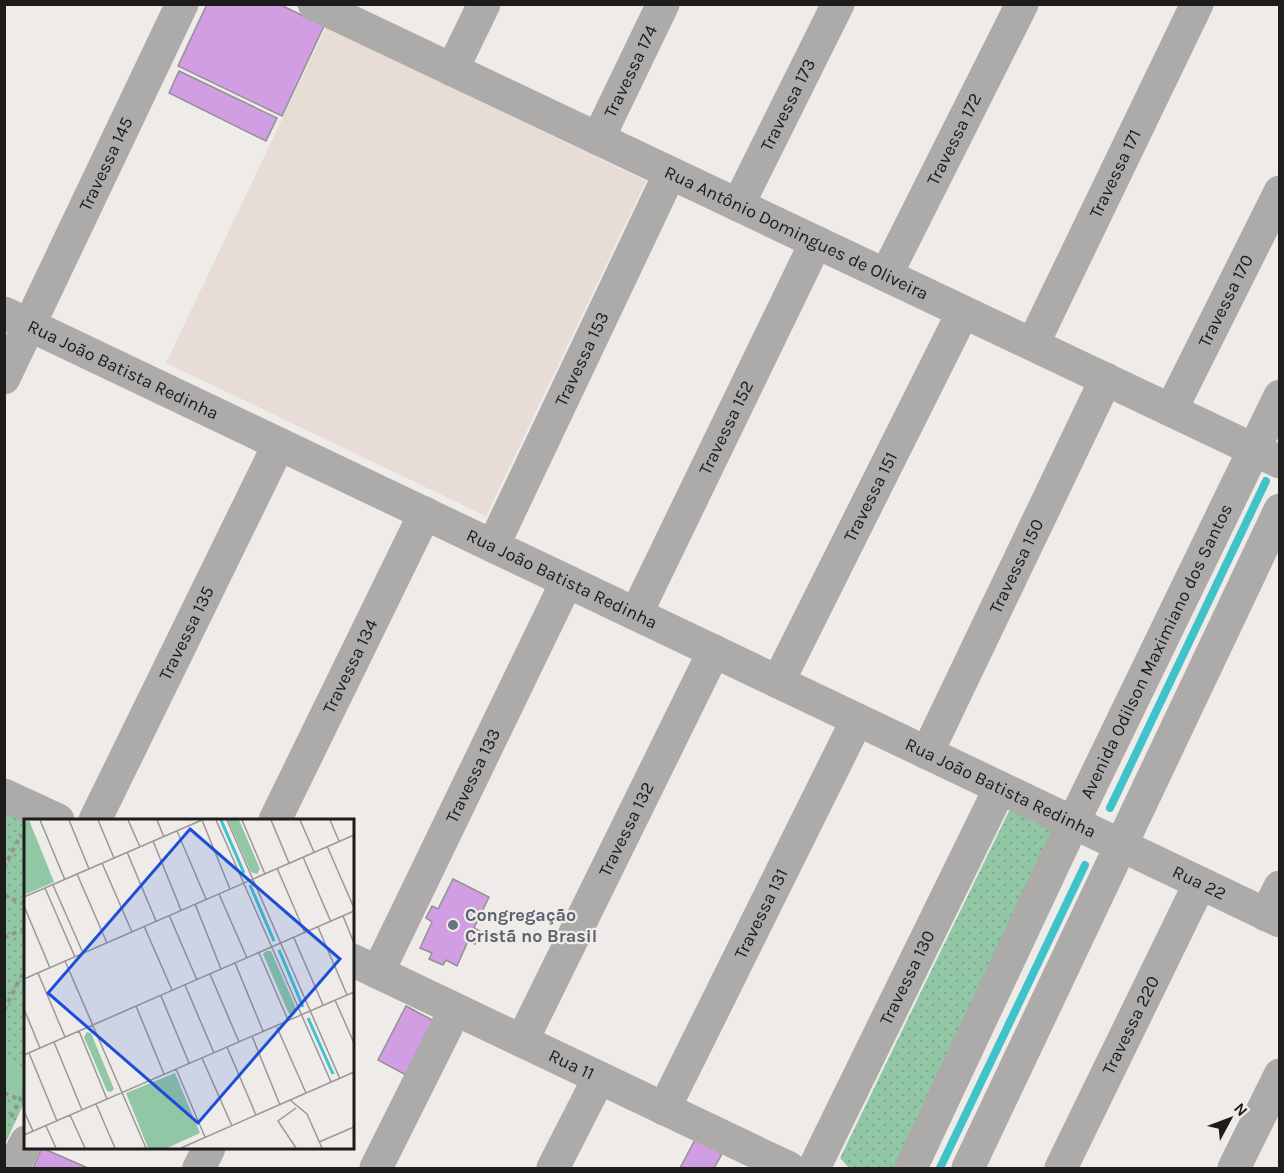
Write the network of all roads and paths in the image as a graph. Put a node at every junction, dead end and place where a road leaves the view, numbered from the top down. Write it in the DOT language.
graph roads {
  1 [pos="182,4"];
  2 [pos="484,4"];
  3 [pos="663,4"];
  4 [pos="838,4"];
  5 [pos="1022,4"];
  6 [pos="1197,4"];
  7 [pos="314,5"];
  8 [pos="452,70"];
  9 [pos="598,139"];
  10 [pos="670,173"];
  11 [pos="1280,192"];
  12 [pos="738,205"];
  13 [pos="816,242"];
  14 [pos="886,275"];
  15 [pos="963,312"];
  16 [pos="17,319"];
  17 [pos="1033,344"];
  18 [pos="4,378"];
  19 [pos="1106,379"];
  20 [pos="1280,396"];
  21 [pos="1171,410"];
  22 [pos="279,444"];
  23 [pos="1267,455"];
  24 [pos="1280,510"];
  25 [pos="425,513"];
  26 [pos="493,546"];
  27 [pos="567,581"];
  28 [pos="636,614"];
  29 [pos="714,651"];
  30 [pos="778,682"];
  31 [pos="857,720"];
  32 [pos="927,753"];
  33 [pos="1000,788"];
  34 [pos="4,795"];
  35 [pos="56,819"];
  36 [pos="95,819"];
  37 [pos="275,819"];
  38 [pos="1073,823"];
  39 [pos="22,830"];
  40 [pos="1120,845"];
  41 [pos="4,868"];
  42 [pos="1200,884"];
  43 [pos="4,895"];
  44 [pos="24,904"];
  45 [pos="1275,908"];
  46 [pos="24,929"];
  47 [pos="4,938"];
  48 [pos="365,966"];
  49 [pos="24,971"];
  50 [pos="4,1010"];
  51 [pos="455,1010"];
  52 [pos="522,1041"];
  53 [pos="1280,1075"];
  54 [pos="599,1078"];
  55 [pos="24,1092"];
  56 [pos="4,1093"];
  57 [pos="20,1100"];
  58 [pos="664,1109"];
  59 [pos="17,1131"];
  60 [pos="208,1149"];
  61 [pos="736,1157"];
  62 [pos="13,1168"];
  63 [pos="199,1168"];
  64 [pos="376,1168"];
  65 [pos="553,1168"];
  66 [pos="789,1168"];
  67 [pos="814,1168"];
  68 [pos="911,1168"];
  69 [pos="968,1168"];
  70 [pos="1061,1168"];
  71 [pos="1234,1168"];
  1 -- 16 [label="street, Travessa 145"];
  2 -- 8 [label="street"];
  3 -- 9 [label="street, Travessa 174"];
  4 -- 12 [label="street, Travessa 173"];
  5 -- 14 [label="street, Travessa 172"];
  6 -- 17 [label="street, Travessa 171"];
  7 -- 8 [label="street, Rua Antônio Domingues de Oliveira"];
  8 -- 9 [label="street, Rua Antônio Domingues de Oliveira"];
  9 -- 10 [label="street, Rua Antônio Domingues de Oliveira"];
  10 -- 12 [label="street, Rua Antônio Domingues de Oliveira"];
  10 -- 26 [label="street, Travessa 153"];
  11 -- 21 [label="street, Travessa 170"];
  12 -- 13 [label="street, Rua Antônio Domingues de Oliveira"];
  13 -- 14 [label="street, Rua Antônio Domingues de Oliveira"];
  13 -- 28 [label="street, Travessa 152"];
  14 -- 15 [label="street, Rua Antônio Domingues de Oliveira"];
  15 -- 17 [label="street, Rua Antônio Domingues de Oliveira"];
  15 -- 30 [label="street, Travessa 151"];
  16 -- 18 [label="street, Travessa 145"];
  16 -- 22 [label="street, Rua João Batista Redinha"];
  17 -- 19 [label="street, Rua Antônio Domingues de Oliveira"];
  19 -- 21 [label="street, Rua Antônio Domingues de Oliveira"];
  19 -- 32 [label="street, Travessa 150"];
  20 -- 23 [label="street, Avenida Odilson Maximiano dos Santos"];
  21 -- 23 [label="street, Rua Antônio Domingues de Oliveira"];
  22 -- 25 [label="street, Rua João Batista Redinha"];
  22 -- 36 [label="street, Travessa 135"];
  23 -- 38 [label="street, Avenida Odilson Maximiano dos Santos"];
  24 -- 40 [label="street"];
  25 -- 26 [label="street, Rua João Batista Redinha"];
  25 -- 37 [label="street, Travessa 134"];
  26 -- 27 [label="street, Rua João Batista Redinha"];
  27 -- 28 [label="street, Rua João Batista Redinha"];
  27 -- 48 [label="street, Travessa 133"];
  28 -- 29 [label="street, Rua João Batista Redinha"];
  29 -- 30 [label="street, Rua João Batista Redinha"];
  29 -- 52 [label="street, Travessa 132"];
  30 -- 31 [label="street, Rua João Batista Redinha"];
  31 -- 32 [label="street, Rua João Batista Redinha"];
  31 -- 58 [label="street, Travessa 131"];
  32 -- 33 [label="street, Rua João Batista Redinha"];
  33 -- 38 [label="street, Rua João Batista Redinha"];
  33 -- 67 [label="street, Travessa 130"];
  34 -- 35 [label="street"];
  38 -- 40 [label="street, Rua João Batista Redinha"];
  38 -- 68 [label="street, Avenida Odilson Maximiano dos Santos"];
  39 -- 41 [label="path"];
  40 -- 42 [label="street, Rua 22"];
  40 -- 69 [label="street"];
  42 -- 45 [label="street, Rua 22"];
  42 -- 70 [label="street, Travessa 220"];
  43 -- 44 [label="path"];
  46 -- 47 [label="path"];
  48 -- 51 [label="street, Rua 11"];
  49 -- 50 [label="path"];
  51 -- 52 [label="street, Rua 11"];
  51 -- 64 [label="street"];
  52 -- 54 [label="street, Rua 11"];
  53 -- 71 [label="street"];
  54 -- 58 [label="street, Rua 11"];
  54 -- 65 [label="street"];
  55 -- 57 [label="path"];
  56 -- 57 [label="path"];
  57 -- 59 [label="path"];
  58 -- 61 [label="street, Rua 11"];
  59 -- 62 [label="street"];
  60 -- 63 [label="street"];
  61 -- 66 [label="street, Rua 11"];
}
